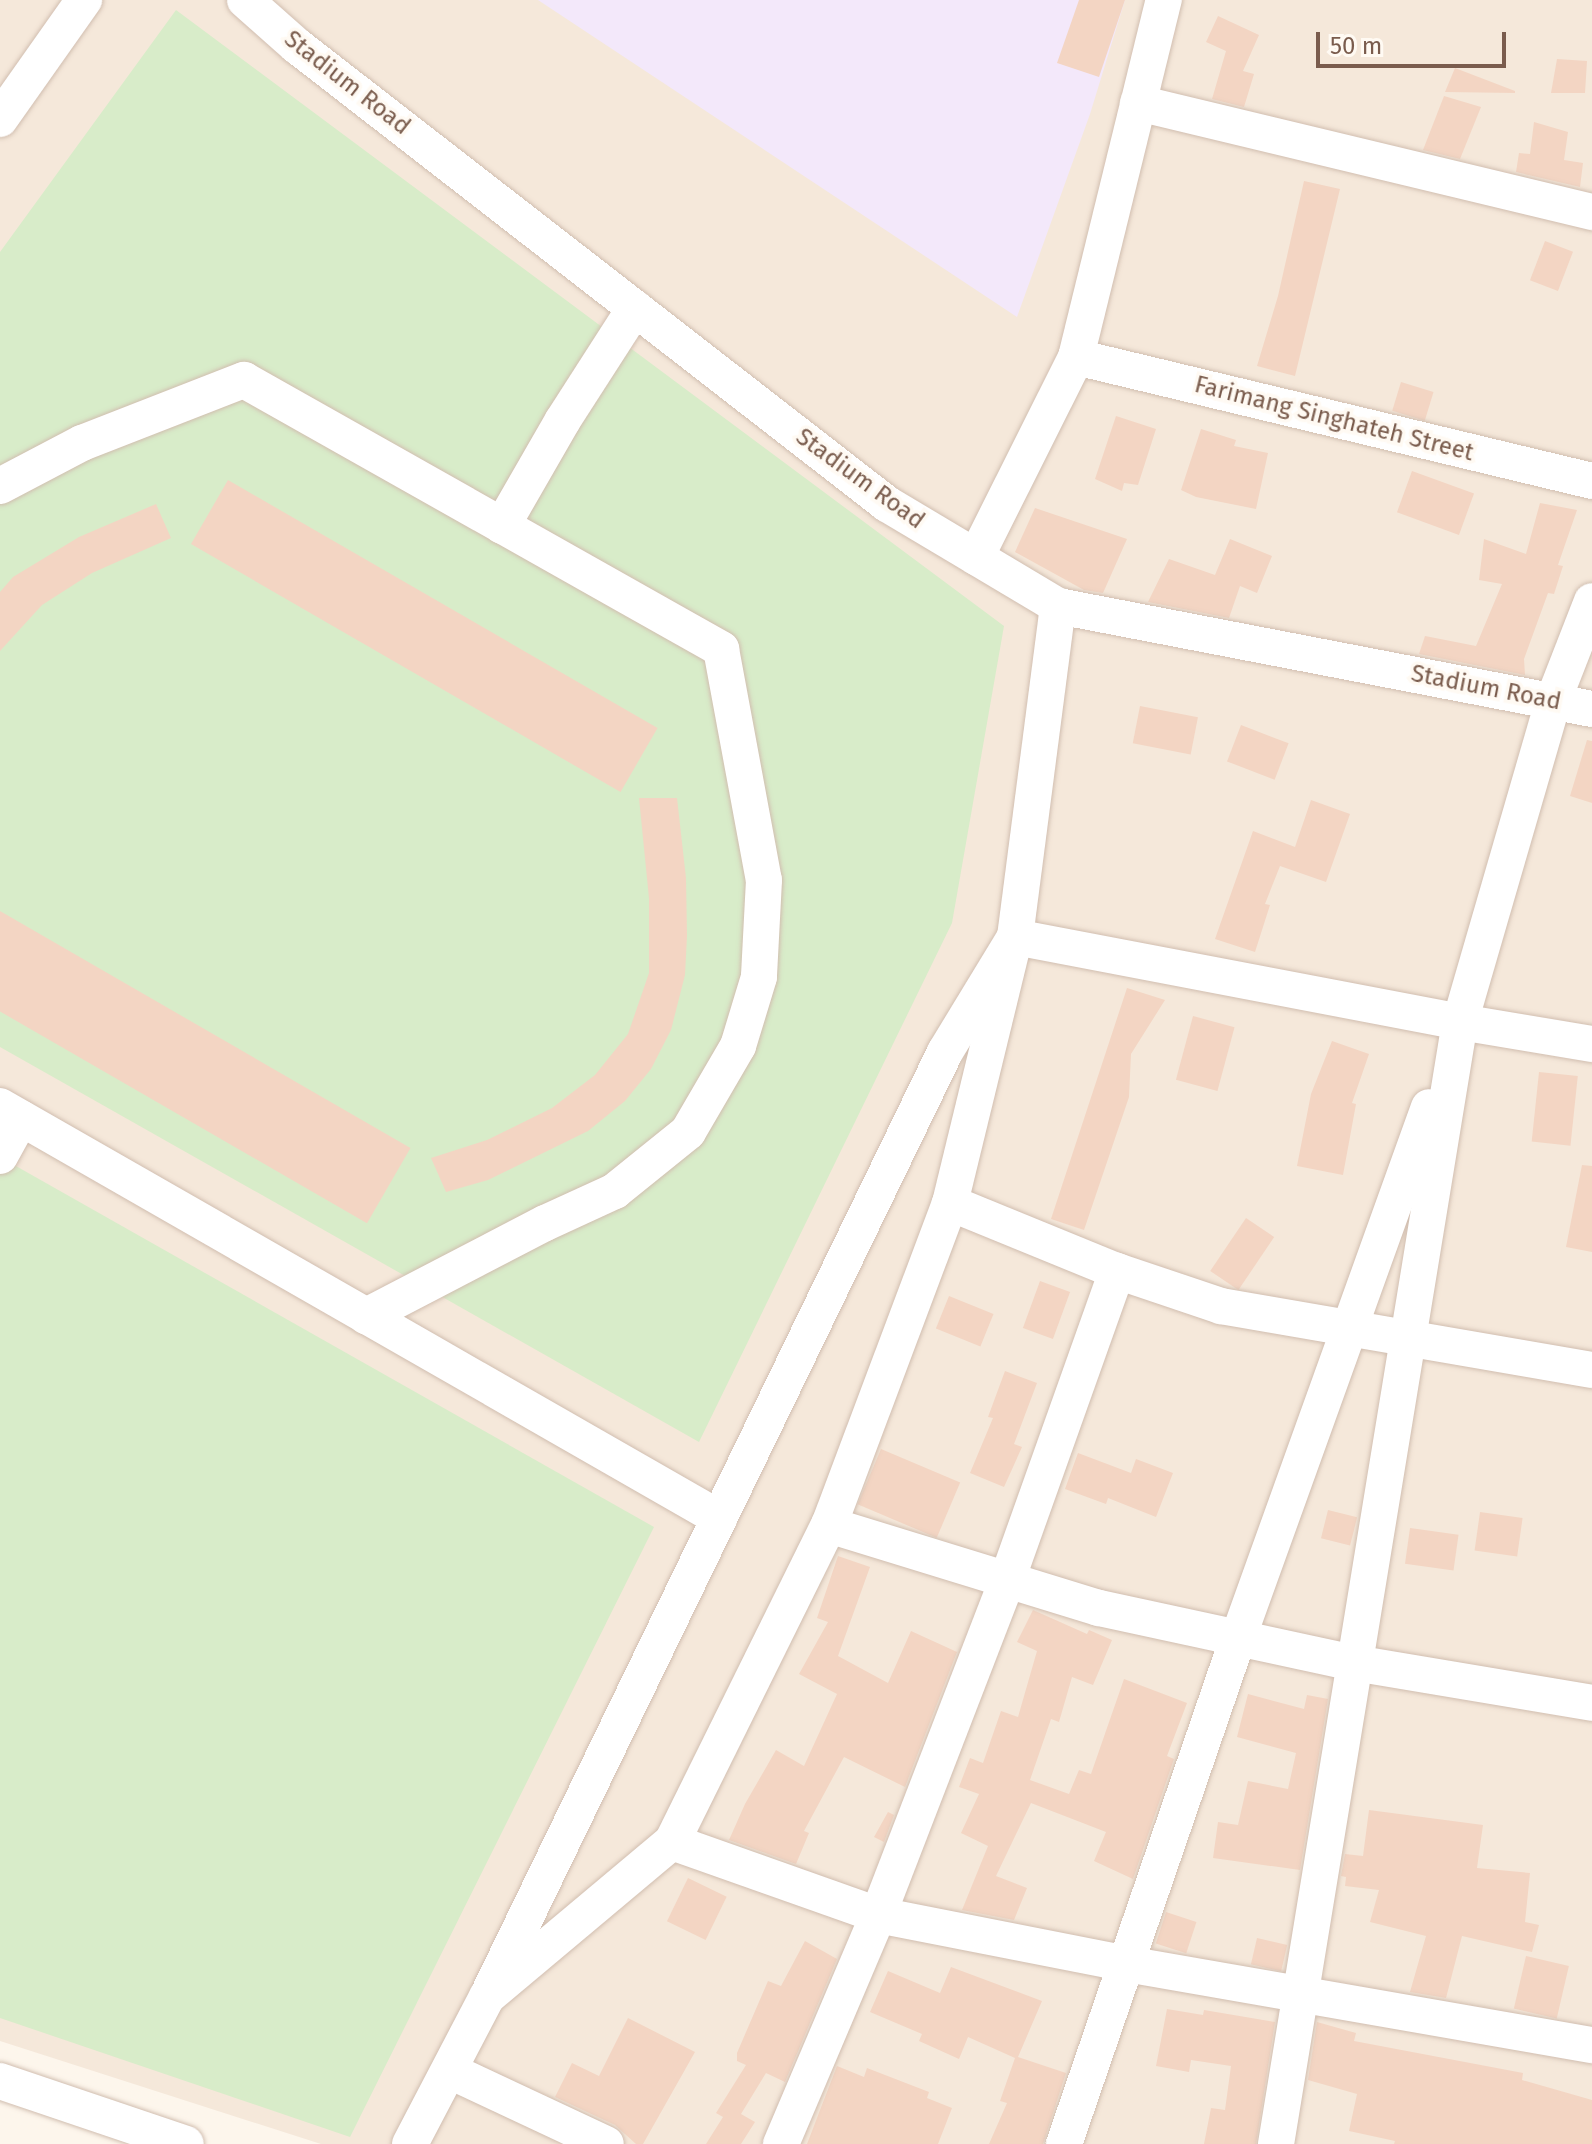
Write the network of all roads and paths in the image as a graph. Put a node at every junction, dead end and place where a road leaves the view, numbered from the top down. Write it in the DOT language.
graph roads {
  1 [pos="84,0"];
  2 [pos="245,0"];
  3 [pos="1164,0"];
  4 [pos="1138,103"];
  5 [pos="0,119"];
  6 [pos="1592,212"];
  7 [pos="635,308"];
  8 [pos="1076,357"];
  9 [pos="1592,481"];
  10 [pos="0,486"];
  11 [pos="502,526"];
  12 [pos="976,557"];
  13 [pos="1592,601"];
  14 [pos="1058,606"];
  15 [pos="1553,701"];
  16 [pos="1592,709"];
  17 [pos="1015,937"];
  18 [pos="1460,1022"];
  19 [pos="1592,1044"];
  20 [pos="11,1112"];
  21 [pos="0,1156"];
  22 [pos="950,1203"];
  23 [pos="1117,1271"];
  24 [pos="366,1316"];
  25 [pos="1351,1327"];
  26 [pos="1408,1336"];
  27 [pos="1592,1370"];
  28 [pos="719,1518"];
  29 [pos="829,1525"];
  30 [pos="1007,1580"];
  31 [pos="1238,1638"];
  32 [pos="1354,1663"];
  33 [pos="1592,1703"];
  34 [pos="672,1842"];
  35 [pos="878,1915"];
  36 [pos="1127,1964"];
  37 [pos="1301,1991"];
  38 [pos="487,1997"];
  39 [pos="1592,2045"];
  40 [pos="450,2071"];
  41 [pos="0,2081"];
  42 [pos="186,2144"];
  43 [pos="410,2144"];
  44 [pos="606,2144"];
  45 [pos="781,2144"];
  46 [pos="1064,2144"];
  47 [pos="1276,2144"];
  1 -- 5 [label="street"];
  2 -- 7 [label="street, Stadium Road"];
  3 -- 4 [label="street"];
  4 -- 6 [label="street"];
  4 -- 8 [label="street"];
  7 -- 11 [label="street"];
  7 -- 12 [label="street, Stadium Road"];
  8 -- 9 [label="street, Farimang Singhateh Street"];
  8 -- 12 [label="street"];
  10 -- 11 [label="street"];
  11 -- 24 [label="street"];
  12 -- 14 [label="street, Stadium Road"];
  13 -- 15 [label="street"];
  14 -- 15 [label="street, Stadium Road"];
  14 -- 17 [label="street"];
  15 -- 16 [label="street, Stadium Road"];
  15 -- 18 [label="street"];
  17 -- 18 [label="street"];
  17 -- 22 [label="street"];
  17 -- 28 [label="street"];
  18 -- 19 [label="street"];
  18 -- 25 [label="street"];
  18 -- 26 [label="street"];
  20 -- 21 [label="street"];
  20 -- 24 [label="street"];
  22 -- 23 [label="street"];
  22 -- 29 [label="street"];
  23 -- 25 [label="street"];
  23 -- 30 [label="street"];
  24 -- 28 [label="street"];
  25 -- 26 [label="street"];
  25 -- 31 [label="street"];
  26 -- 27 [label="street"];
  26 -- 32 [label="street"];
  28 -- 38 [label="street"];
  29 -- 30 [label="street"];
  29 -- 34 [label="street"];
  30 -- 31 [label="street"];
  30 -- 35 [label="street"];
  31 -- 32 [label="street"];
  31 -- 36 [label="street"];
  32 -- 33 [label="street"];
  32 -- 37 [label="street"];
  34 -- 35 [label="street"];
  34 -- 38 [label="street"];
  35 -- 36 [label="street"];
  35 -- 45 [label="street"];
  36 -- 37 [label="street"];
  36 -- 46 [label="street"];
  37 -- 39 [label="street"];
  37 -- 47 [label="street"];
  38 -- 40 [label="street"];
  40 -- 43 [label="street"];
  40 -- 44 [label="street"];
  41 -- 42 [label="street"];
}
